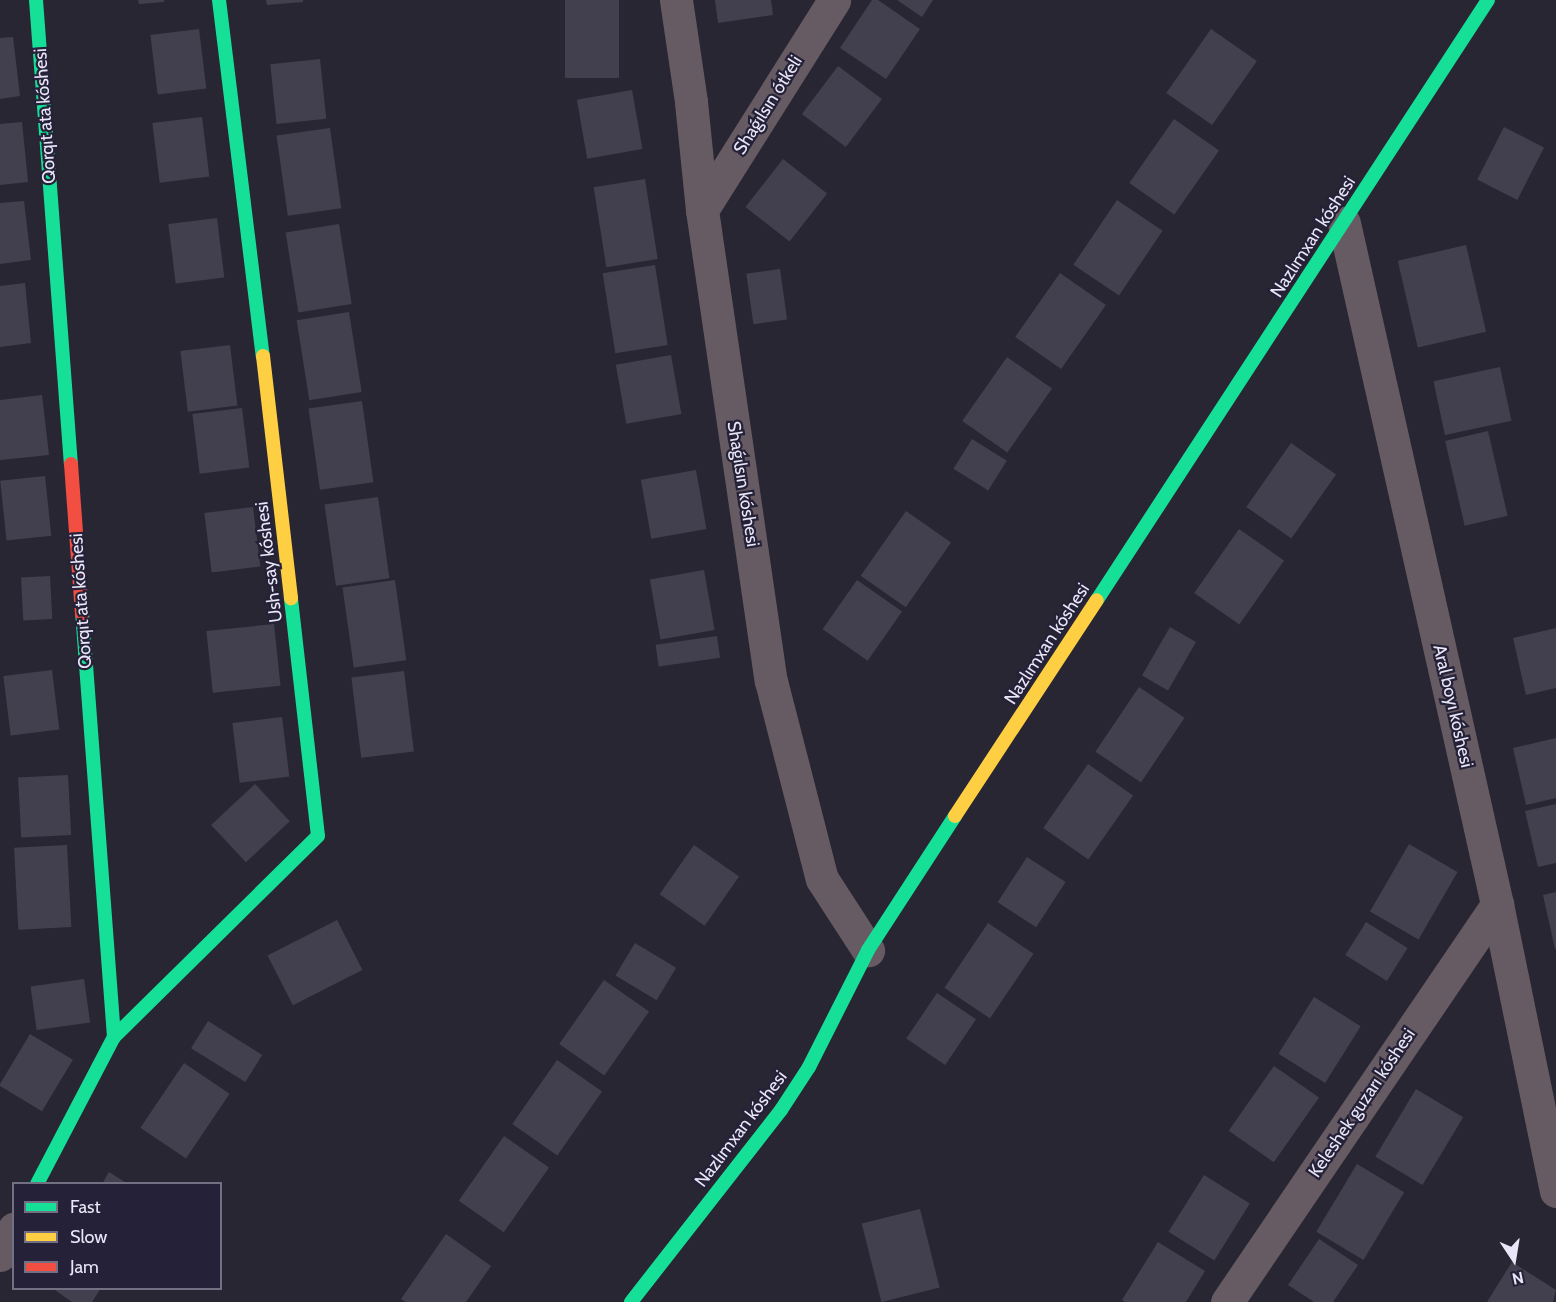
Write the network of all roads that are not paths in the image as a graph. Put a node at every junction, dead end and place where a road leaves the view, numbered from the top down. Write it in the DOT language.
graph roads {
  1 [pos="36,0"];
  2 [pos="219,0"];
  3 [pos="676,0"];
  4 [pos="834,0"];
  5 [pos="1488,0"];
  6 [pos="702,210"];
  7 [pos="1344,223"];
  8 [pos="1497,904"];
  9 [pos="868,950"];
  10 [pos="114,1036"];
  11 [pos="38,1182"];
  12 [pos="1556,1191"];
  13 [pos="12,1233"];
  14 [pos="0,1255"];
  15 [pos="631,1302"];
  16 [pos="1227,1302"];
  1 -- 10 [label="street, Qorqıt ata kóshesi"];
  2 -- 10 [label="street, Ush-say kóshesi"];
  3 -- 6 [label="street, Shaǵılsın kóshesi"];
  4 -- 6 [label="street, Shaǵılsın ótkeli"];
  5 -- 7 [label="street, Nazlımxan kóshesi"];
  6 -- 9 [label="street, Shaǵılsın kóshesi"];
  7 -- 8 [label="street, Aral boyı kóshesi"];
  7 -- 9 [label="street, Nazlımxan kóshesi"];
  8 -- 12 [label="street, Aral boyı kóshesi"];
  8 -- 16 [label="street, Keleshek guzarı kóshesi"];
  9 -- 15 [label="street, Nazlımxan kóshesi"];
  10 -- 11 [label="street"];
  13 -- 14 [label="street"];
}
